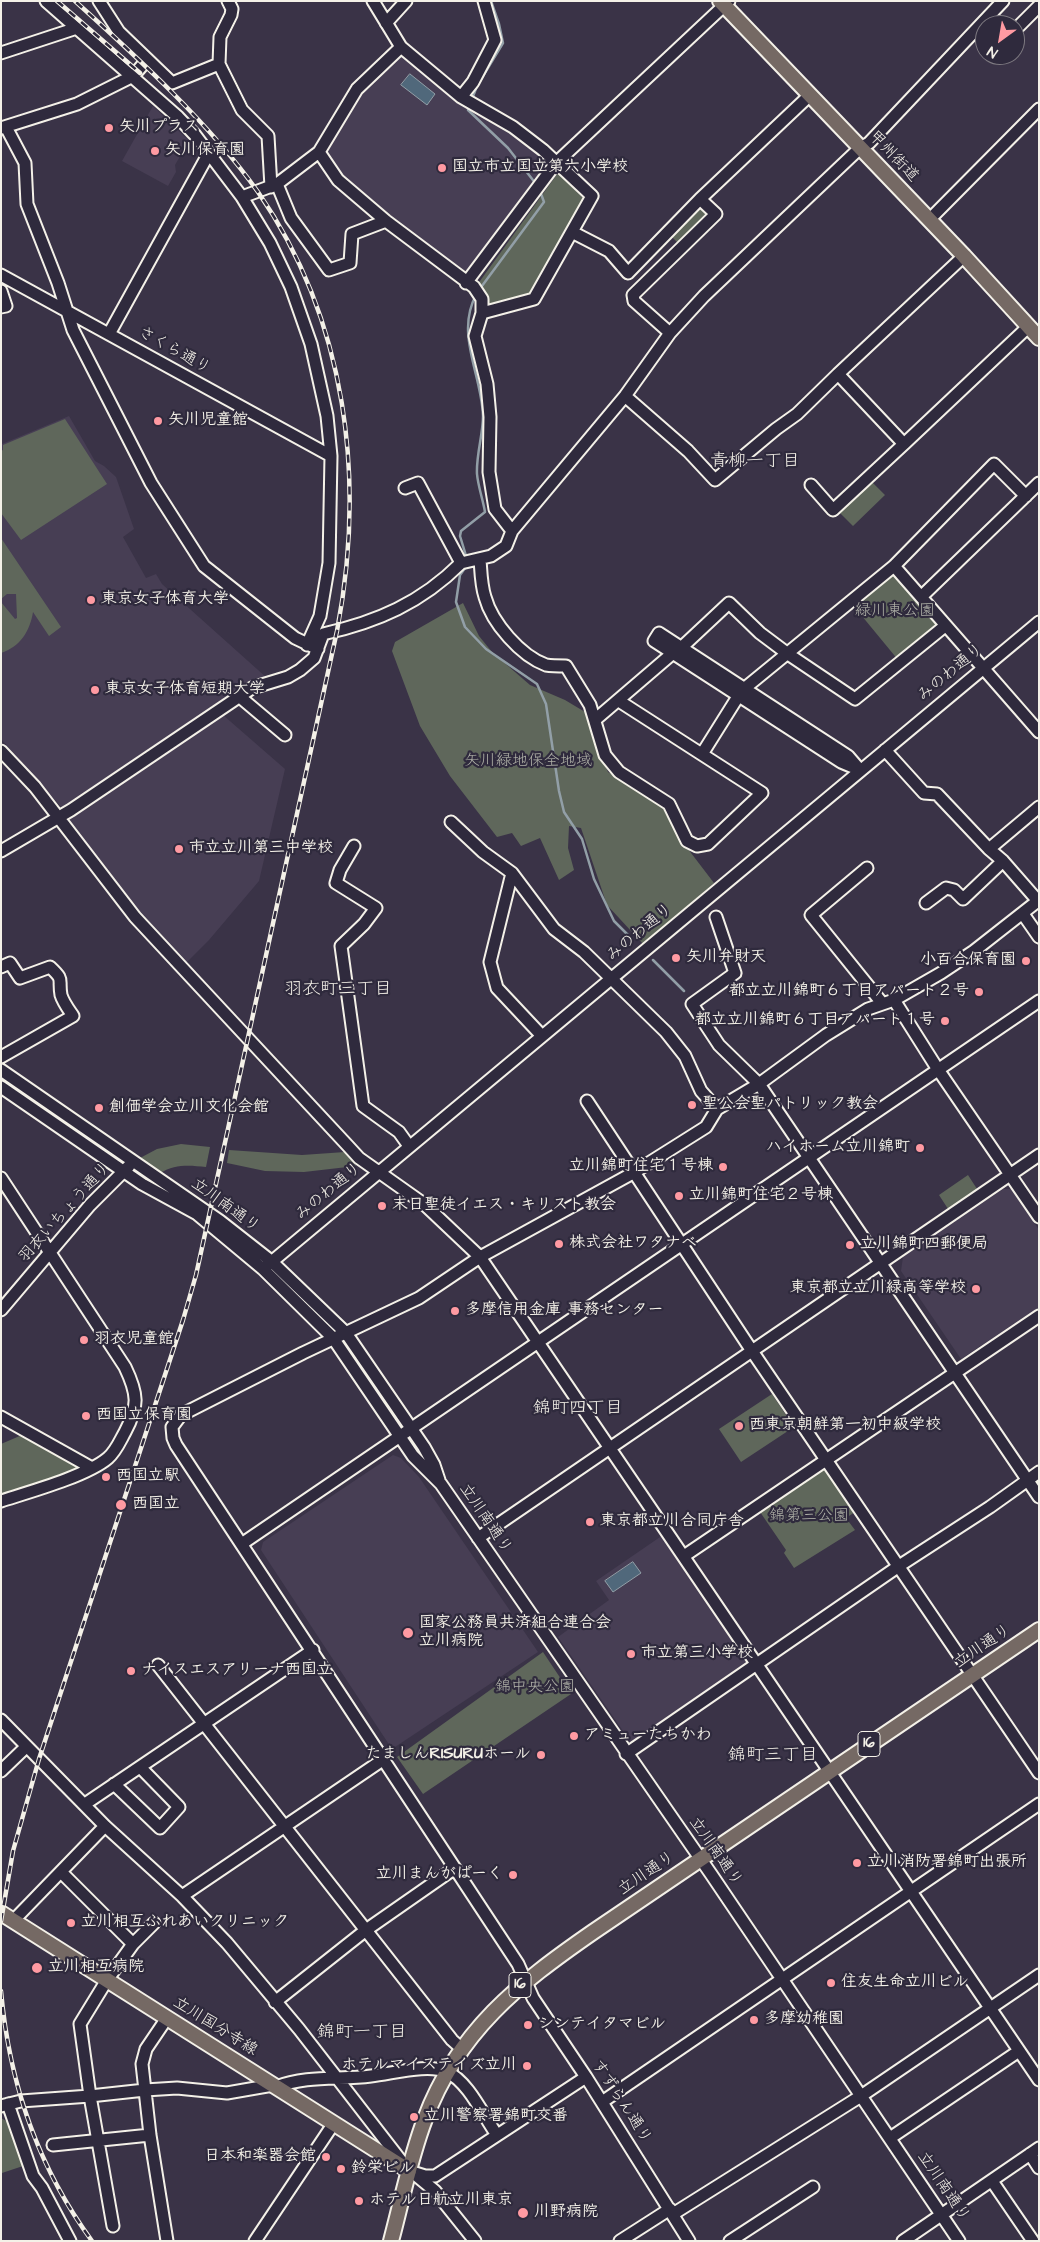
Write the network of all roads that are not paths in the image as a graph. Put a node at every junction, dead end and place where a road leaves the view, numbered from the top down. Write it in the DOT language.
graph roads {
  1 [pos="46,1"];
  2 [pos="99,1"];
  3 [pos="228,1"];
  4 [pos="373,1"];
  5 [pos="406,1"];
  6 [pos="484,1"];
  7 [pos="1003,1"];
  8 [pos="724,3"];
  9 [pos="1039,6"];
  10 [pos="1025,20"];
  11 [pos="386,23"];
  12 [pos="77,28"];
  13 [pos="400,48"];
  14 [pos="1,54"];
  15 [pos="148,60"];
  16 [pos="219,64"];
  17 [pos="133,76"];
  18 [pos="810,95"];
  19 [pos="467,101"];
  20 [pos="1039,109"];
  21 [pos="4,128"];
  22 [pos="860,148"];
  23 [pos="319,152"];
  24 [pos="209,153"];
  25 [pos="556,163"];
  26 [pos="274,185"];
  27 [pos="242,197"];
  28 [pos="700,199"];
  29 [pos="929,220"];
  30 [pos="386,221"];
  31 [pos="572,232"];
  32 [pos="964,256"];
  33 [pos="2,278"];
  34 [pos="470,285"];
  35 [pos="1,291"];
  36 [pos="1,307"];
  37 [pos="67,311"];
  38 [pos="482,313"];
  39 [pos="1028,327"];
  40 [pos="670,333"];
  41 [pos="109,334"];
  42 [pos="1039,338"];
  43 [pos="838,374"];
  44 [pos="625,396"];
  45 [pos="904,444"];
  46 [pos="331,456"];
  47 [pos="1039,483"];
  48 [pos="811,485"];
  49 [pos="405,488"];
  50 [pos="1026,496"];
  51 [pos="512,531"];
  52 [pos="469,561"];
  53 [pos="894,566"];
  54 [pos="921,597"];
  55 [pos="1039,622"];
  56 [pos="945,626"];
  57 [pos="312,647"];
  58 [pos="678,650"];
  59 [pos="788,654"];
  60 [pos="982,668"];
  61 [pos="742,692"];
  62 [pos="240,697"];
  63 [pos="619,701"];
  64 [pos="596,719"];
  65 [pos="1039,732"];
  66 [pos="285,735"];
  67 [pos="885,750"];
  68 [pos="1,752"];
  69 [pos="702,754"];
  70 [pos="860,770"];
  71 [pos="1039,807"];
  72 [pos="58,817"];
  73 [pos="451,822"];
  74 [pos="354,846"];
  75 [pos="989,849"];
  76 [pos="1,851"];
  77 [pos="1003,861"];
  78 [pos="867,868"];
  79 [pos="512,873"];
  80 [pos="1038,901"];
  81 [pos="926,903"];
  82 [pos="1023,914"];
  83 [pos="716,917"];
  84 [pos="1039,938"];
  85 [pos="1,967"];
  86 [pos="611,978"];
  87 [pos="1039,1001"];
  88 [pos="888,1002"];
  89 [pos="542,1036"];
  90 [pos="1,1057"];
  91 [pos="937,1068"];
  92 [pos="1,1070"];
  93 [pos="759,1084"];
  94 [pos="1,1087"];
  95 [pos="587,1101"];
  96 [pos="717,1110"];
  97 [pos="409,1146"];
  98 [pos="1039,1155"];
  99 [pos="808,1157"];
  100 [pos="133,1161"];
  101 [pos="379,1171"];
  102 [pos="124,1172"];
  103 [pos="633,1173"];
  104 [pos="1009,1174"];
  105 [pos="1,1178"];
  106 [pos="1039,1217"];
  107 [pos="681,1244"];
  108 [pos="50,1252"];
  109 [pos="480,1257"];
  110 [pos="880,1264"];
  111 [pos="267,1265"];
  112 [pos="1,1310"];
  113 [pos="1039,1316"];
  114 [pos="346,1333"];
  115 [pos="333,1338"];
  116 [pos="538,1342"];
  117 [pos="752,1351"];
  118 [pos="954,1372"];
  119 [pos="1,1417"];
  120 [pos="411,1428"];
  121 [pos="400,1436"];
  122 [pos="610,1448"];
  123 [pos="826,1459"];
  124 [pos="92,1468"];
  125 [pos="1039,1472"];
  126 [pos="1027,1480"];
  127 [pos="441,1484"];
  128 [pos="1039,1496"];
  129 [pos="1,1501"];
  130 [pos="478,1538"];
  131 [pos="242,1543"];
  132 [pos="684,1556"];
  133 [pos="900,1566"];
  134 [pos="1039,1630"];
  135 [pos="313,1650"];
  136 [pos="758,1664"];
  137 [pos="158,1665"];
  138 [pos="973,1675"];
  139 [pos="1,1720"];
  140 [pos="204,1724"];
  141 [pos="26,1747"];
  142 [pos="626,1754"];
  143 [pos="384,1759"];
  144 [pos="140,1767"];
  145 [pos="1,1771"];
  146 [pos="830,1771"];
  147 [pos="1039,1773"];
  148 [pos="114,1784"];
  149 [pos="85,1804"];
  150 [pos="1039,1804"];
  151 [pos="105,1826"];
  152 [pos="284,1827"];
  153 [pos="700,1859"];
  154 [pos="455,1868"];
  155 [pos="61,1872"];
  156 [pos="909,1891"];
  157 [pos="182,1896"];
  158 [pos="7,1917"];
  159 [pos="154,1923"];
  160 [pos="366,1930"];
  161 [pos="133,1944"];
  162 [pos="1039,1975"];
  163 [pos="107,1980"];
  164 [pos="782,1980"];
  165 [pos="524,1982"];
  166 [pos="275,2002"];
  167 [pos="990,2008"];
  168 [pos="167,2018"];
  169 [pos="462,2049"];
  170 [pos="1019,2050"];
  171 [pos="447,2072"];
  172 [pos="336,2076"];
  173 [pos="586,2077"];
  174 [pos="1039,2080"];
  175 [pos="274,2086"];
  176 [pos="146,2090"];
  177 [pos="90,2096"];
  178 [pos="861,2096"];
  179 [pos="602,2102"];
  180 [pos="4,2105"];
  181 [pos="334,2123"];
  182 [pos="150,2135"];
  183 [pos="497,2135"];
  184 [pos="890,2138"];
  185 [pos="98,2140"];
  186 [pos="53,2145"];
  187 [pos="1034,2151"];
  188 [pos="1039,2168"];
  189 [pos="409,2171"];
  190 [pos="992,2180"];
  191 [pos="813,2187"];
  192 [pos="671,2212"];
  193 [pos="942,2215"];
  194 [pos="113,2226"];
  195 [pos="70,2241"];
  196 [pos="168,2241"];
  197 [pos="255,2241"];
  198 [pos="391,2241"];
  199 [pos="475,2241"];
  200 [pos="620,2241"];
  201 [pos="689,2241"];
  202 [pos="730,2241"];
  203 [pos="903,2241"];
  204 [pos="959,2241"];
  205 [pos="1033,2241"];
  1 -- 12 [label="street"];
  2 -- 15 [label="street"];
  3 -- 16 [label="street"];
  4 -- 11 [label="street"];
  5 -- 11 [label="street"];
  6 -- 19 [label="street"];
  7 -- 22 [label="street"];
  8 -- 18 [label="main road, 甲州街道"];
  8 -- 25 [label="street"];
  9 -- 10 [label="street"];
  11 -- 13 [label="street"];
  12 -- 14 [label="street"];
  12 -- 17 [label="street"];
  13 -- 19 [label="street"];
  13 -- 23 [label="street"];
  15 -- 16 [label="street"];
  15 -- 17 [label="street"];
  16 -- 26 [label="street"];
  17 -- 21 [label="street"];
  17 -- 24 [label="street"];
  18 -- 22 [label="main road, 甲州街道"];
  18 -- 28 [label="street"];
  19 -- 25 [label="street"];
  20 -- 29 [label="street"];
  21 -- 37 [label="street"];
  22 -- 29 [label="main road, 甲州街道"];
  22 -- 40 [label="street"];
  23 -- 26 [label="street"];
  23 -- 30 [label="street"];
  24 -- 27 [label="street"];
  24 -- 41 [label="street"];
  25 -- 31 [label="street"];
  25 -- 34 [label="street"];
  26 -- 27 [label="street"];
  26 -- 30 [label="street"];
  27 -- 46 [label="street"];
  28 -- 31 [label="street"];
  28 -- 40 [label="street"];
  29 -- 32 [label="main road, 甲州街道"];
  30 -- 34 [label="street"];
  31 -- 38 [label="street"];
  32 -- 39 [label="main road, 甲州街道"];
  32 -- 43 [label="street"];
  33 -- 37 [label="street, さくら通り"];
  34 -- 38 [label="street"];
  35 -- 36 [label="street"];
  37 -- 41 [label="street, さくら通り"];
  37 -- 57 [label="street"];
  38 -- 51 [label="street"];
  39 -- 42 [label="main road, 甲州街道"];
  39 -- 45 [label="street"];
  40 -- 44 [label="street"];
  41 -- 46 [label="street, さくら通り"];
  43 -- 44 [label="street"];
  43 -- 45 [label="street"];
  44 -- 51 [label="street"];
  45 -- 48 [label="street"];
  46 -- 57 [label="street"];
  47 -- 50 [label="street"];
  49 -- 52 [label="street"];
  50 -- 53 [label="street"];
  50 -- 54 [label="street"];
  51 -- 52 [label="street"];
  52 -- 57 [label="street"];
  52 -- 64 [label="street"];
  53 -- 54 [label="street"];
  53 -- 59 [label="street"];
  54 -- 56 [label="street"];
  55 -- 60 [label="street, みのわ通り"];
  56 -- 59 [label="street"];
  56 -- 60 [label="street"];
  57 -- 62 [label="street"];
  58 -- 59 [label="street"];
  58 -- 61 [label="street"];
  58 -- 63 [label="street"];
  59 -- 61 [label="street"];
  60 -- 65 [label="street"];
  60 -- 67 [label="street, みのわ通り"];
  61 -- 69 [label="street"];
  61 -- 70 [label="street"];
  62 -- 66 [label="street"];
  62 -- 72 [label="street"];
  63 -- 64 [label="street"];
  63 -- 69 [label="street"];
  64 -- 69 [label="street"];
  67 -- 70 [label="street, みのわ通り"];
  67 -- 75 [label="street"];
  68 -- 72 [label="street"];
  70 -- 86 [label="street, みのわ通り"];
  71 -- 75 [label="street"];
  72 -- 76 [label="street"];
  72 -- 101 [label="street"];
  73 -- 79 [label="street"];
  74 -- 97 [label="street"];
  75 -- 77 [label="street"];
  77 -- 80 [label="street"];
  77 -- 81 [label="street"];
  78 -- 88 [label="street"];
  79 -- 86 [label="street"];
  79 -- 89 [label="street"];
  80 -- 82 [label="street"];
  82 -- 84 [label="street"];
  82 -- 88 [label="street"];
  83 -- 93 [label="street"];
  85 -- 90 [label="street"];
  86 -- 89 [label="street, みのわ通り"];
  86 -- 96 [label="street"];
  87 -- 91 [label="street"];
  88 -- 91 [label="street"];
  88 -- 93 [label="street"];
  89 -- 97 [label="street, みのわ通り"];
  91 -- 99 [label="street"];
  91 -- 104 [label="street"];
  92 -- 100 [label="street, 立川南通り"];
  93 -- 96 [label="street"];
  93 -- 99 [label="street"];
  94 -- 102 [label="street, 立川南通り"];
  95 -- 103 [label="street"];
  96 -- 103 [label="street, すずらん通り"];
  97 -- 101 [label="street, みのわ通り"];
  98 -- 104 [label="street"];
  99 -- 107 [label="street"];
  99 -- 110 [label="street"];
  100 -- 102 [label="street, 羽衣いちょう通り"];
  100 -- 111 [label="street, 立川南通り"];
  101 -- 109 [label="street"];
  101 -- 111 [label="street, みのわ通り"];
  102 -- 108 [label="street, 羽衣いちょう通り"];
  102 -- 111 [label="street, 立川南通り"];
  103 -- 107 [label="street"];
  103 -- 109 [label="street, すずらん通り"];
  104 -- 106 [label="street"];
  104 -- 110 [label="street"];
  105 -- 108 [label="street"];
  107 -- 116 [label="street"];
  107 -- 117 [label="street"];
  108 -- 112 [label="street, 羽衣いちょう通り"];
  108 -- 124 [label="street"];
  109 -- 114 [label="street, すずらん通り"];
  109 -- 116 [label="street"];
  110 -- 117 [label="street"];
  110 -- 118 [label="street"];
  111 -- 114 [label="street, 立川南通り"];
  111 -- 115 [label="street, 立川南通り"];
  113 -- 118 [label="street"];
  114 -- 115 [label="street, すずらん通り"];
  114 -- 120 [label="street, 立川南通り"];
  115 -- 121 [label="street, 立川南通り"];
  115 -- 131 [label="street, すずらん通り"];
  116 -- 120 [label="street"];
  116 -- 122 [label="street"];
  117 -- 122 [label="street"];
  117 -- 123 [label="street"];
  118 -- 123 [label="street"];
  118 -- 126 [label="street"];
  119 -- 124 [label="street"];
  120 -- 121 [label="street"];
  120 -- 127 [label="street, 立川南通り"];
  121 -- 127 [label="street, 立川南通り"];
  121 -- 131 [label="street"];
  122 -- 130 [label="street"];
  122 -- 132 [label="street"];
  123 -- 132 [label="street"];
  123 -- 133 [label="street"];
  124 -- 129 [label="street"];
  125 -- 126 [label="street"];
  126 -- 128 [label="street"];
  126 -- 133 [label="street"];
  127 -- 130 [label="street, 立川南通り"];
  130 -- 142 [label="street, 立川南通り"];
  131 -- 135 [label="street, すずらん通り"];
  132 -- 136 [label="street"];
  133 -- 136 [label="street"];
  133 -- 138 [label="street"];
  134 -- 138 [label="main road, 立川通り / 16"];
  135 -- 140 [label="street"];
  135 -- 143 [label="street, すずらん通り"];
  136 -- 142 [label="street"];
  136 -- 146 [label="street"];
  137 -- 140 [label="street"];
  138 -- 146 [label="main road, 立川通り / 16"];
  138 -- 147 [label="street"];
  139 -- 141 [label="street"];
  140 -- 144 [label="street"];
  140 -- 152 [label="street"];
  141 -- 145 [label="street"];
  141 -- 149 [label="street"];
  142 -- 153 [label="street, 立川南通り"];
  143 -- 152 [label="street"];
  143 -- 154 [label="street, すずらん通り"];
  144 -- 148 [label="street"];
  144 -- 148 [label="street"];
  146 -- 153 [label="main road, 立川通り / 16"];
  146 -- 156 [label="street"];
  148 -- 149 [label="street"];
  149 -- 151 [label="street"];
  150 -- 156 [label="street"];
  151 -- 155 [label="street"];
  151 -- 157 [label="street"];
  152 -- 157 [label="street"];
  152 -- 160 [label="street"];
  153 -- 164 [label="street, 立川南通り"];
  153 -- 165 [label="main road, 立川通り / 16"];
  154 -- 160 [label="street"];
  154 -- 165 [label="street, すずらん通り"];
  155 -- 158 [label="street"];
  155 -- 161 [label="street"];
  156 -- 164 [label="street"];
  156 -- 167 [label="street"];
  157 -- 166 [label="street"];
  158 -- 163 [label="main road, 立川国分寺線"];
  159 -- 161 [label="street"];
  160 -- 166 [label="street"];
  160 -- 169 [label="street"];
  161 -- 163 [label="street"];
  162 -- 167 [label="street"];
  163 -- 168 [label="main road, 立川国分寺線"];
  163 -- 177 [label="street"];
  164 -- 178 [label="street, 立川南通り"];
  164 -- 179 [label="street"];
  165 -- 169 [label="main road, 立川通り / 16"];
  165 -- 173 [label="street, すずらん通り"];
  166 -- 172 [label="street"];
  167 -- 170 [label="street"];
  167 -- 178 [label="street"];
  168 -- 175 [label="main road, 立川国分寺線"];
  168 -- 176 [label="street"];
  169 -- 171 [label="main road, 立川通り / 16"];
  170 -- 174 [label="street"];
  170 -- 184 [label="street"];
  171 -- 172 [label="street"];
  171 -- 183 [label="street"];
  171 -- 189 [label="main road, 立川通り / 16"];
  172 -- 175 [label="street"];
  172 -- 189 [label="street"];
  173 -- 179 [label="street, すずらん通り"];
  173 -- 183 [label="street"];
  175 -- 176 [label="street"];
  175 -- 181 [label="main road, 立川国分寺線"];
  176 -- 177 [label="street"];
  176 -- 182 [label="street"];
  177 -- 180 [label="street"];
  177 -- 185 [label="street"];
  178 -- 184 [label="street, 立川南通り"];
  178 -- 192 [label="street"];
  179 -- 192 [label="street, すずらん通り"];
  180 -- 195 [label="street"];
  181 -- 189 [label="main road, 立川国分寺線"];
  181 -- 197 [label="street"];
  182 -- 185 [label="street"];
  182 -- 196 [label="street"];
  183 -- 189 [label="street"];
  184 -- 193 [label="street, 立川南通り"];
  185 -- 186 [label="street"];
  185 -- 194 [label="street"];
  187 -- 188 [label="street"];
  187 -- 190 [label="street"];
  189 -- 198 [label="main road, 立川通り / 16"];
  189 -- 199 [label="street"];
  190 -- 193 [label="street"];
  190 -- 205 [label="street"];
  191 -- 202 [label="street"];
  192 -- 200 [label="street"];
  192 -- 201 [label="street, すずらん通り"];
  193 -- 203 [label="street"];
  193 -- 204 [label="street, 立川南通り"];
}
